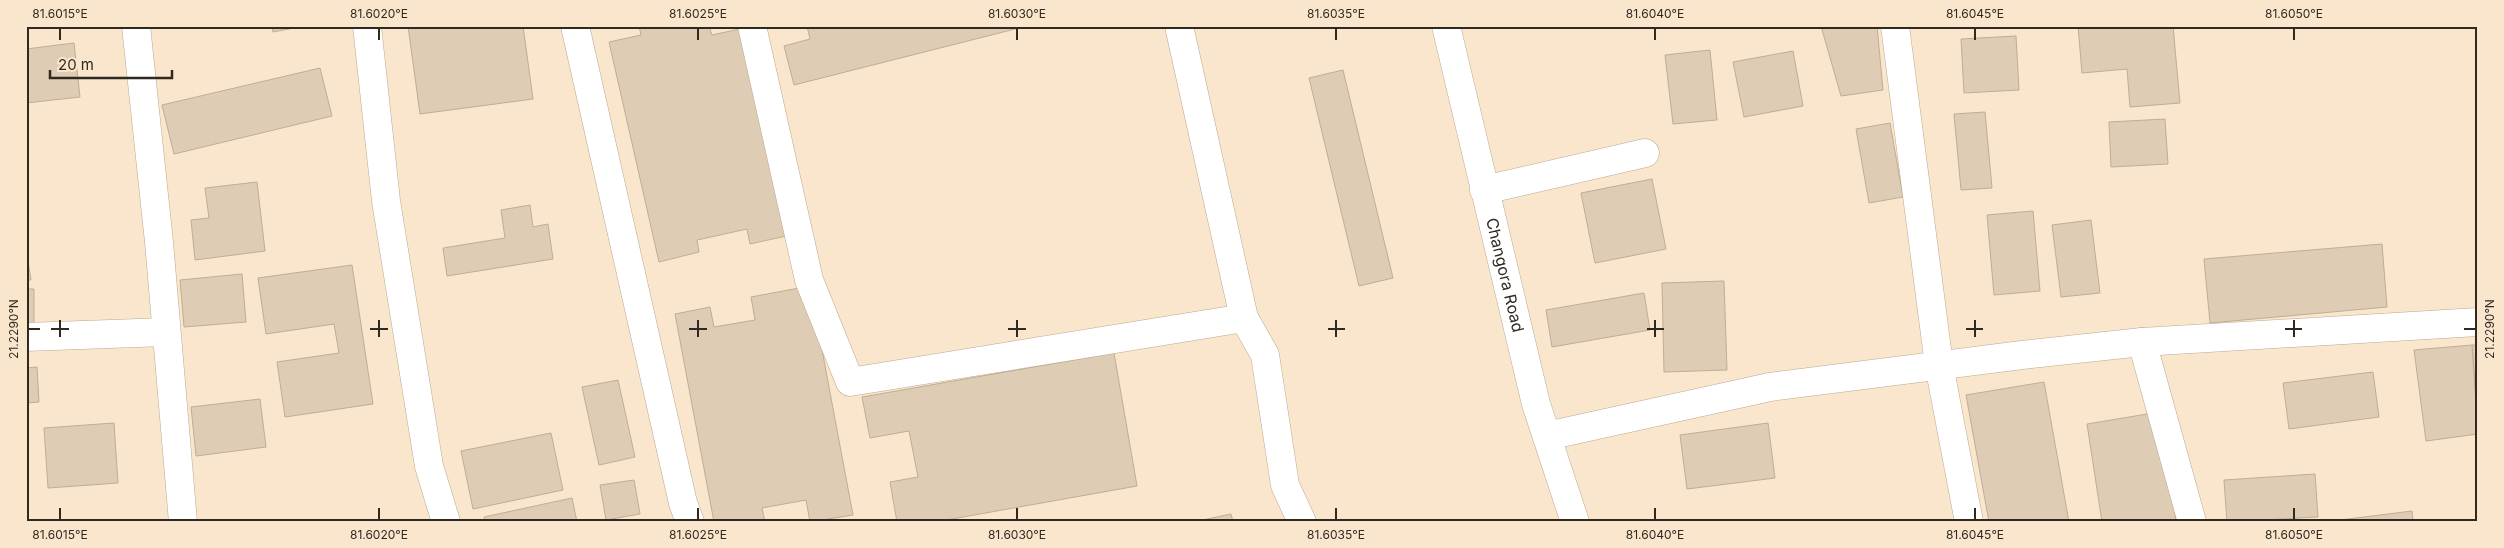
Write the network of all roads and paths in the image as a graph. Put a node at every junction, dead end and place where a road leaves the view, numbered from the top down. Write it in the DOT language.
graph roads {
  1 [pos="136,26"];
  2 [pos="367,26"];
  3 [pos="575,26"];
  4 [pos="752,26"];
  5 [pos="1179,26"];
  6 [pos="1446,26"];
  7 [pos="1895,26"];
  8 [pos="1645,153"];
  9 [pos="1484,190"];
  10 [pos="1244,318"];
  11 [pos="2478,322"];
  12 [pos="166,332"];
  13 [pos="26,337"];
  14 [pos="2142,342"];
  15 [pos="1939,366"];
  16 [pos="1547,436"];
  17 [pos="183,522"];
  18 [pos="446,522"];
  19 [pos="690,522"];
  20 [pos="1302,522"];
  21 [pos="1575,522"];
  22 [pos="1969,522"];
  23 [pos="2192,522"];
  1 -- 12 [label="street"];
  2 -- 18 [label="street"];
  3 -- 19 [label="street"];
  4 -- 10 [label="street"];
  5 -- 10 [label="street"];
  6 -- 9 [label="street, Changora Road"];
  7 -- 15 [label="street"];
  8 -- 9 [label="street"];
  9 -- 16 [label="street, Changora Road"];
  10 -- 20 [label="street"];
  11 -- 14 [label="street"];
  12 -- 13 [label="street"];
  12 -- 17 [label="street"];
  14 -- 15 [label="street"];
  14 -- 23 [label="street"];
  15 -- 16 [label="street"];
  15 -- 22 [label="street"];
  16 -- 21 [label="street, Changora Road"];
}
